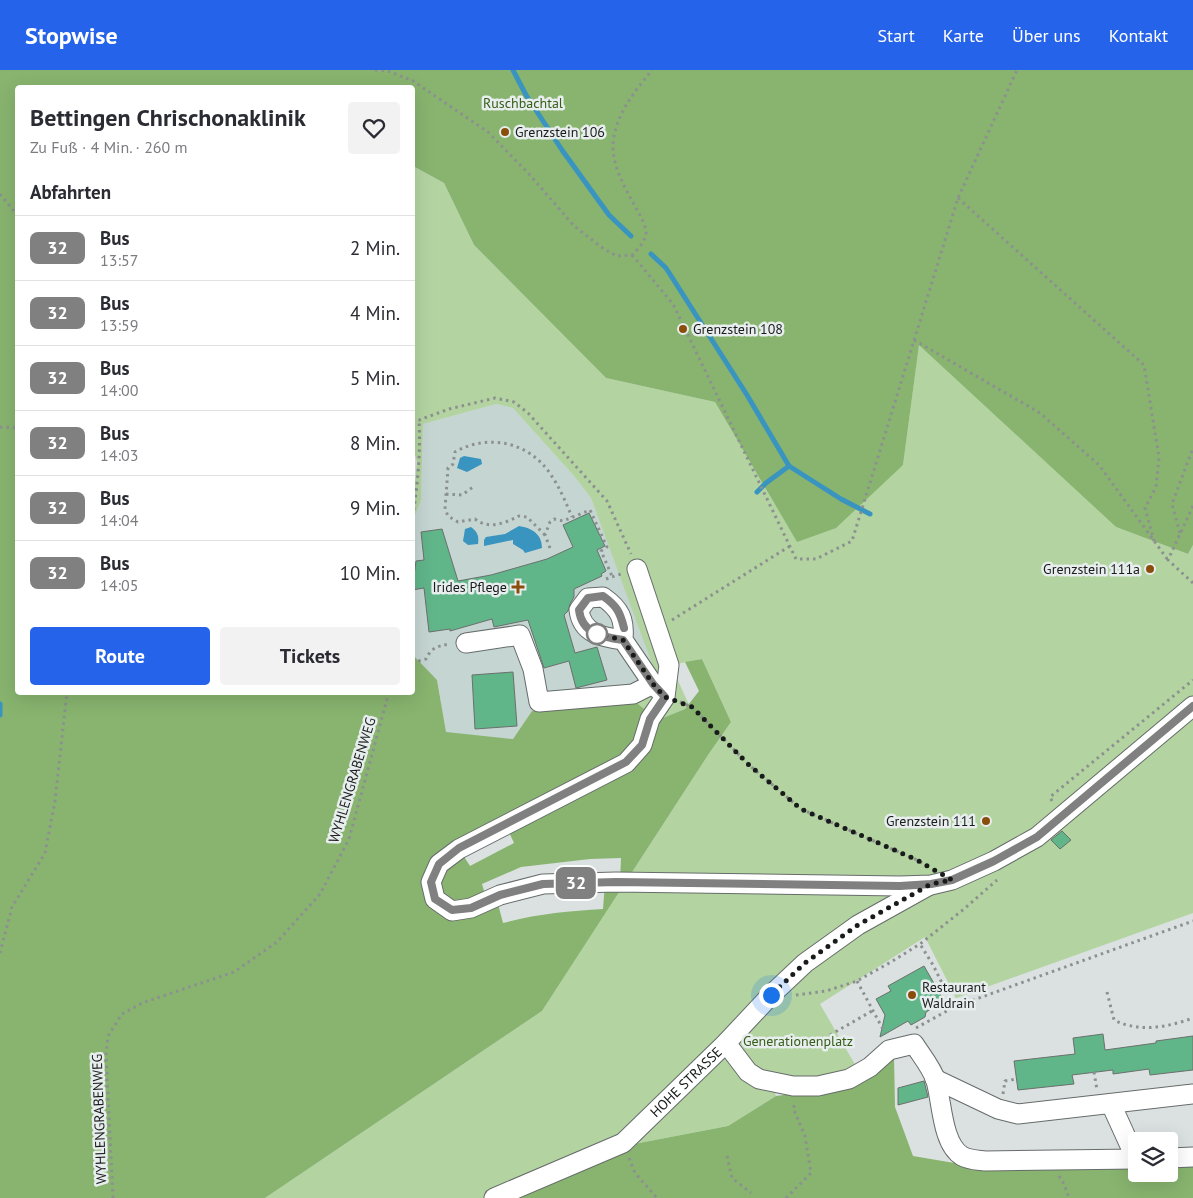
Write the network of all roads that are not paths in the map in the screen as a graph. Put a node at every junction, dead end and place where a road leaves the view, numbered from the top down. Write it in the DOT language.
graph roads {
  1 [pos="638,569"];
  2 [pos="623,640"];
  3 [pos="466,643"];
  4 [pos="659,690"];
  5 [pos="1193,706"];
  6 [pos="931,884"];
  7 [pos="726,1043"];
  8 [pos="935,1079"];
  9 [pos="1193,1094"];
  10 [pos="1110,1104"];
  11 [pos="1128,1142"];
  12 [pos="1193,1157"];
  13 [pos="1178,1158"];
  14 [pos="1128,1159"];
  15 [pos="494,1198"];
  1 -- 4 [label="street, HOHE STRASSE"];
  2 -- 4 [label="street"];
  3 -- 4 [label="street"];
  4 -- 6 [label="street, HOHE STRASSE"];
  5 -- 6 [label="street, HOHE STRASSE"];
  6 -- 7 [label="street, HOHE STRASSE"];
  7 -- 8 [label="street"];
  7 -- 15 [label="street, HOHE STRASSE"];
  8 -- 10 [label="street"];
  8 -- 14 [label="street"];
  9 -- 10 [label="street"];
  10 -- 11 [label="street"];
  12 -- 13 [label="street"];
}
